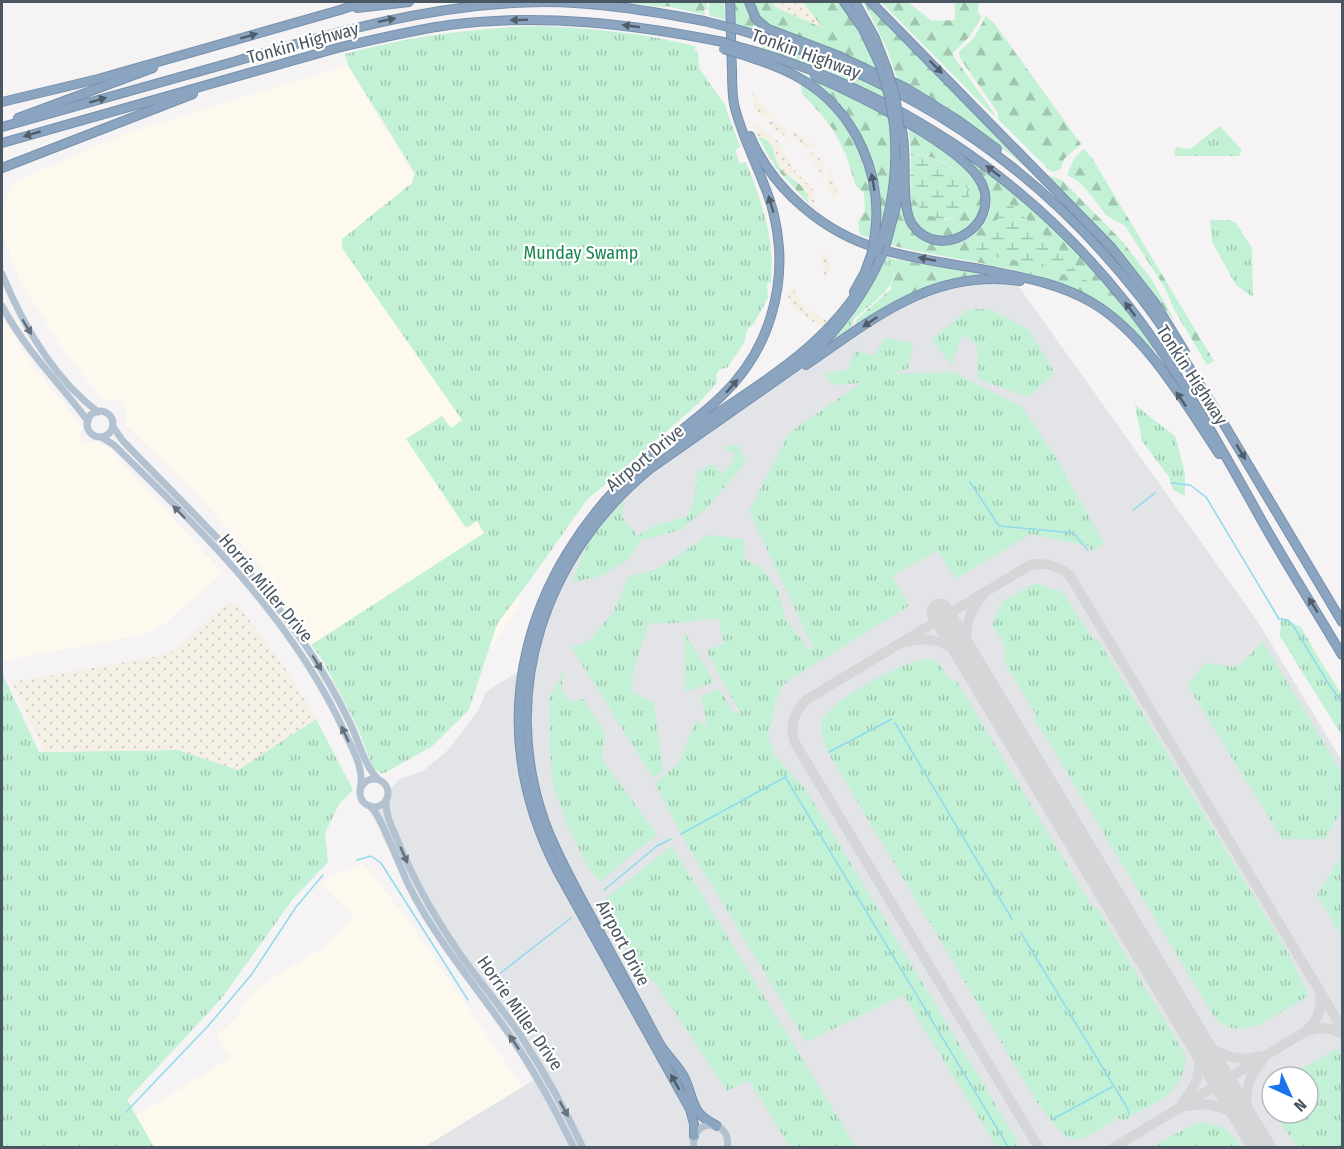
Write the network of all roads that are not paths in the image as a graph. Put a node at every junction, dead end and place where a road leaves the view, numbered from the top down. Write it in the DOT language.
graph roads {
  1 [pos="364,2"];
  2 [pos="409,2"];
  3 [pos="527,2"];
  4 [pos="542,2"];
  5 [pos="730,2"];
  6 [pos="748,2"];
  7 [pos="844,2"];
  8 [pos="853,2"];
  9 [pos="871,2"];
  10 [pos="340,10"];
  11 [pos="737,49"];
  12 [pos="750,49"];
  13 [pos="196,51"];
  14 [pos="883,67"];
  15 [pos="732,71"];
  16 [pos="225,80"];
  17 [pos="2,102"];
  18 [pos="2,125"];
  19 [pos="899,128"];
  20 [pos="2,143"];
  21 [pos="2,161"];
  22 [pos="17,161"];
  23 [pos="2,168"];
  24 [pos="880,242"];
  25 [pos="877,253"];
  26 [pos="2,274"];
  27 [pos="1128,282"];
  28 [pos="1070,291"];
  29 [pos="2,306"];
  30 [pos="1200,384"];
  31 [pos="756,396"];
  32 [pos="98,412"];
  33 [pos="88,422"];
  34 [pos="113,427"];
  35 [pos="101,437"];
  36 [pos="610,495"];
  37 [pos="1251,502"];
  38 [pos="1342,622"];
  39 [pos="1342,655"];
  40 [pos="377,778"];
  41 [pos="360,789"];
  42 [pos="386,800"];
  43 [pos="370,807"];
  44 [pos="717,1126"];
  45 [pos="693,1143"];
  46 [pos="728,1146"];
  47 [pos="574,1148"];
  48 [pos="583,1148"];
  1 -- 10 [label="highway"];
  2 -- 10 [label="highway"];
  3 -- 4 [label="highway"];
  18 -- 4 [label="highway, Tonkin Highway, one-way"];
  4 -- 27 [label="highway, Tonkin Highway, bridge"];
  5 -- 15 [label="highway"];
  6 -- 27 [label="highway"];
  7 -- 14 [label="highway"];
  8 -- 14 [label="highway"];
  9 -- 30 [label="highway, one-way"];
  13 -- 10 [label="highway, one-way"];
  11 -- 12 [label="highway, Tonkin Highway"];
  11 -- 16 [label="highway, Tonkin Highway, one-way, bridge"];
  24 -- 11 [label="highway, one-way"];
  12 -- 19 [label="highway"];
  37 -- 12 [label="highway, Tonkin Highway, one-way"];
  13 -- 17 [label="highway"];
  13 -- 18 [label="highway"];
  14 -- 19 [label="highway, bridge"];
  14 -- 19 [label="highway, Airport Drive, bridge"];
  28 -- 15 [label="highway, one-way"];
  36 -- 15 [label="highway, one-way"];
  16 -- 20 [label="highway, Tonkin Highway, one-way"];
  16 -- 22 [label="highway"];
  19 -- 24 [label="highway, Airport Drive"];
  21 -- 22 [label="highway"];
  22 -- 23 [label="highway"];
  24 -- 25 [label="highway, Airport Drive"];
  25 -- 31 [label="highway, Airport Drive"];
  25 -- 36 [label="highway"];
  26 -- 32 [label="main road, Horrie Miller Drive, one-way"];
  27 -- 30 [label="highway, Tonkin Highway"];
  28 -- 31 [label="highway, one-way"];
  37 -- 28 [label="highway, one-way"];
  29 -- 33 [label="main road, Horrie Miller Drive"];
  30 -- 38 [label="highway, Tonkin Highway, one-way"];
  31 -- 44 [label="highway, Airport Drive"];
  32 -- 33 [label="main road"];
  32 -- 34 [label="main road, Horrie Miller Drive"];
  33 -- 35 [label="main road, Horrie Miller Drive"];
  34 -- 35 [label="main road"];
  34 -- 40 [label="main road, Horrie Miller Drive, one-way"];
  41 -- 35 [label="main road, Horrie Miller Drive, one-way"];
  45 -- 36 [label="highway, Airport Drive, one-way"];
  39 -- 37 [label="highway, Tonkin Highway, one-way"];
  40 -- 41 [label="main road"];
  40 -- 42 [label="main road"];
  41 -- 43 [label="main road"];
  42 -- 43 [label="main road"];
  42 -- 48 [label="main road, Horrie Miller Drive, one-way"];
  47 -- 43 [label="main road, Horrie Miller Drive, one-way"];
  44 -- 45 [label="main road"];
  44 -- 46 [label="main road"];
}
